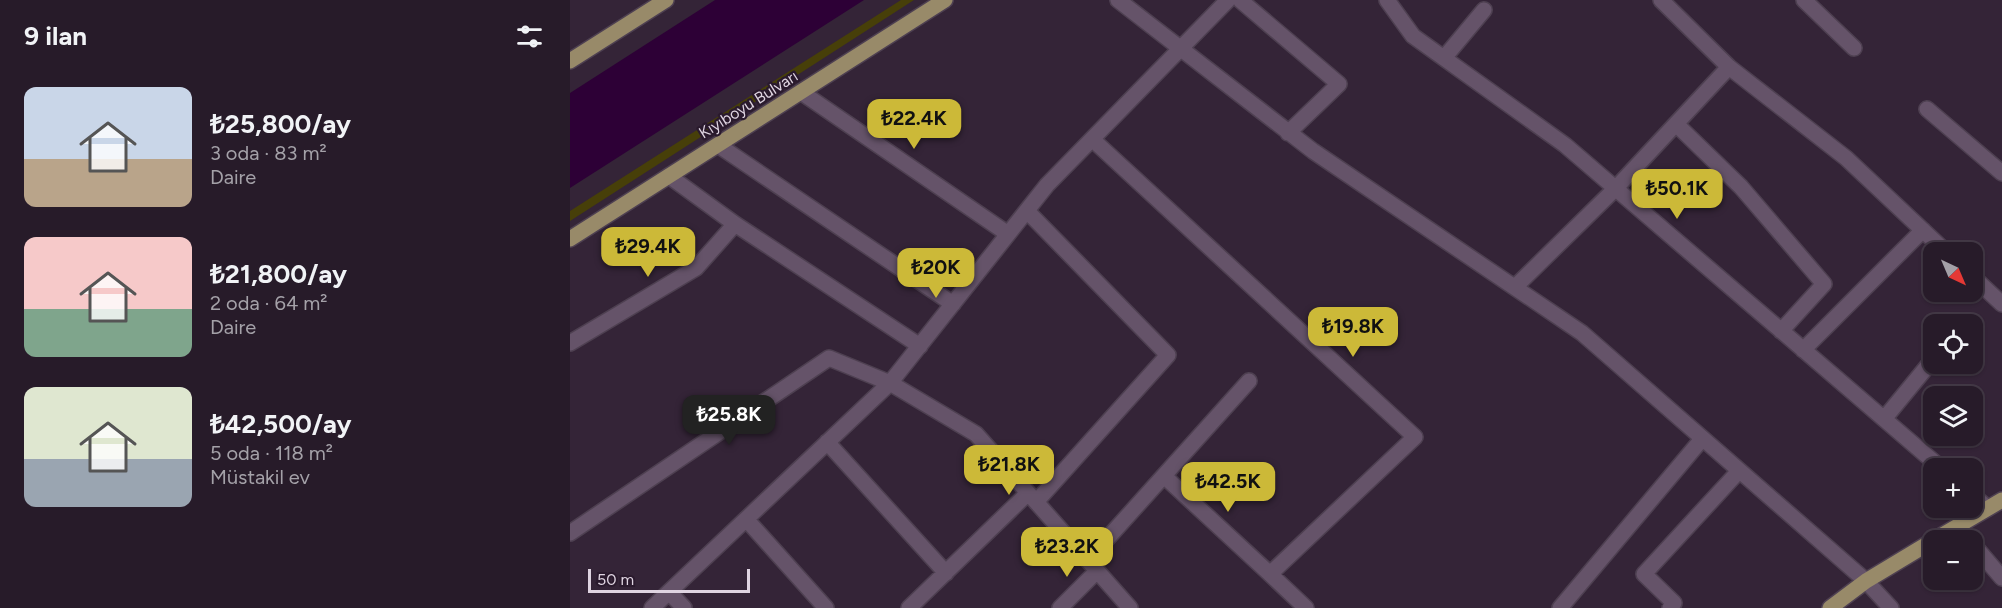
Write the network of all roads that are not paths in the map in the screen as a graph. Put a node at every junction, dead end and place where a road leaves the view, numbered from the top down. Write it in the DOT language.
graph roads {
  1 [pos="666,0"];
  2 [pos="945,0"];
  3 [pos="1118,0"];
  4 [pos="1228,0"];
  5 [pos="1240,0"];
  6 [pos="1387,0"];
  7 [pos="1661,0"];
  8 [pos="1804,0"];
  9 [pos="1484,10"];
  10 [pos="1854,48"];
  11 [pos="1179,49"];
  12 [pos="1444,58"];
  13 [pos="570,61"];
  14 [pos="1729,67"];
  15 [pos="801,92"];
  16 [pos="1927,109"];
  17 [pos="1676,124"];
  18 [pos="1288,133"];
  19 [pos="1092,140"];
  20 [pos="718,145"];
  21 [pos="2002,173"];
  22 [pos="669,176"];
  23 [pos="1616,188"];
  24 [pos="1027,211"];
  25 [pos="735,224"];
  26 [pos="1923,230"];
  27 [pos="1008,234"];
  28 [pos="570,239"];
  29 [pos="1936,242"];
  30 [pos="1983,286"];
  31 [pos="1515,287"];
  32 [pos="953,304"];
  33 [pos="2002,304"];
  34 [pos="1781,331"];
  35 [pos="570,343"];
  36 [pos="920,346"];
  37 [pos="1803,350"];
  38 [pos="1923,372"];
  39 [pos="1249,381"];
  40 [pos="890,383"];
  41 [pos="1884,419"];
  42 [pos="1702,439"];
  43 [pos="828,442"];
  44 [pos="1929,458"];
  45 [pos="1739,471"];
  46 [pos="1164,476"];
  47 [pos="1032,497"];
  48 [pos="2002,500"];
  49 [pos="1983,504"];
  50 [pos="1988,508"];
  51 [pos="746,519"];
  52 [pos="1958,526"];
  53 [pos="1951,530"];
  54 [pos="1961,530"];
  55 [pos="570,533"];
  56 [pos="1923,547"];
  57 [pos="1983,556"];
  58 [pos="1092,566"];
  59 [pos="946,573"];
  60 [pos="1270,574"];
  61 [pos="2002,578"];
  62 [pos="1866,581"];
  63 [pos="669,592"];
  64 [pos="652,608"];
  65 [pos="684,608"];
  66 [pos="826,608"];
  67 [pos="909,608"];
  68 [pos="1060,608"];
  69 [pos="1130,608"];
  70 [pos="1306,608"];
  71 [pos="1560,608"];
  72 [pos="1670,608"];
  73 [pos="1830,608"];
  74 [pos="1890,608"];
  1 -- 13 [label="main road"];
  2 -- 15 [label="main road, Kıyıboyu Bulvarı"];
  3 -- 11 [label="street"];
  4 -- 11 [label="street"];
  5 -- 18 [label="street"];
  6 -- 12 [label="street"];
  7 -- 14 [label="street"];
  8 -- 10 [label="street"];
  9 -- 12 [label="street"];
  11 -- 18 [label="street"];
  11 -- 19 [label="street"];
  12 -- 23 [label="street"];
  14 -- 17 [label="street"];
  14 -- 26 [label="street"];
  15 -- 20 [label="main road, Kıyıboyu Bulvarı"];
  15 -- 27 [label="street"];
  16 -- 21 [label="street"];
  17 -- 23 [label="street"];
  17 -- 34 [label="street"];
  18 -- 31 [label="street"];
  19 -- 24 [label="street"];
  19 -- 60 [label="street"];
  20 -- 22 [label="main road, Kıyıboyu Bulvarı"];
  20 -- 32 [label="street"];
  22 -- 25 [label="street"];
  22 -- 28 [label="main road, Kıyıboyu Bulvarı"];
  23 -- 31 [label="street"];
  23 -- 34 [label="street"];
  24 -- 27 [label="street"];
  24 -- 47 [label="street"];
  25 -- 35 [label="street"];
  25 -- 36 [label="street"];
  26 -- 29 [label="street"];
  26 -- 37 [label="street"];
  27 -- 32 [label="street"];
  30 -- 33 [label="street"];
  31 -- 42 [label="street"];
  32 -- 36 [label="street"];
  34 -- 37 [label="street"];
  36 -- 40 [label="street"];
  37 -- 41 [label="street"];
  38 -- 41 [label="street"];
  39 -- 46 [label="street"];
  40 -- 43 [label="street"];
  40 -- 47 [label="street"];
  40 -- 55 [label="street"];
  41 -- 44 [label="street"];
  42 -- 45 [label="street"];
  42 -- 71 [label="street"];
  43 -- 51 [label="street"];
  43 -- 59 [label="street"];
  45 -- 62 [label="street"];
  45 -- 72 [label="street"];
  46 -- 58 [label="street"];
  46 -- 60 [label="street"];
  47 -- 58 [label="street"];
  47 -- 59 [label="street"];
  48 -- 50 [label="main road"];
  49 -- 50 [label="street"];
  50 -- 52 [label="main road"];
  51 -- 63 [label="street"];
  51 -- 66 [label="street"];
  52 -- 53 [label="main road"];
  52 -- 54 [label="street"];
  56 -- 62 [label="main road"];
  57 -- 61 [label="street"];
  58 -- 68 [label="street"];
  58 -- 69 [label="street"];
  59 -- 67 [label="street"];
  60 -- 70 [label="street"];
  62 -- 73 [label="main road"];
  62 -- 74 [label="street"];
  63 -- 64 [label="street"];
  63 -- 65 [label="street"];
}
